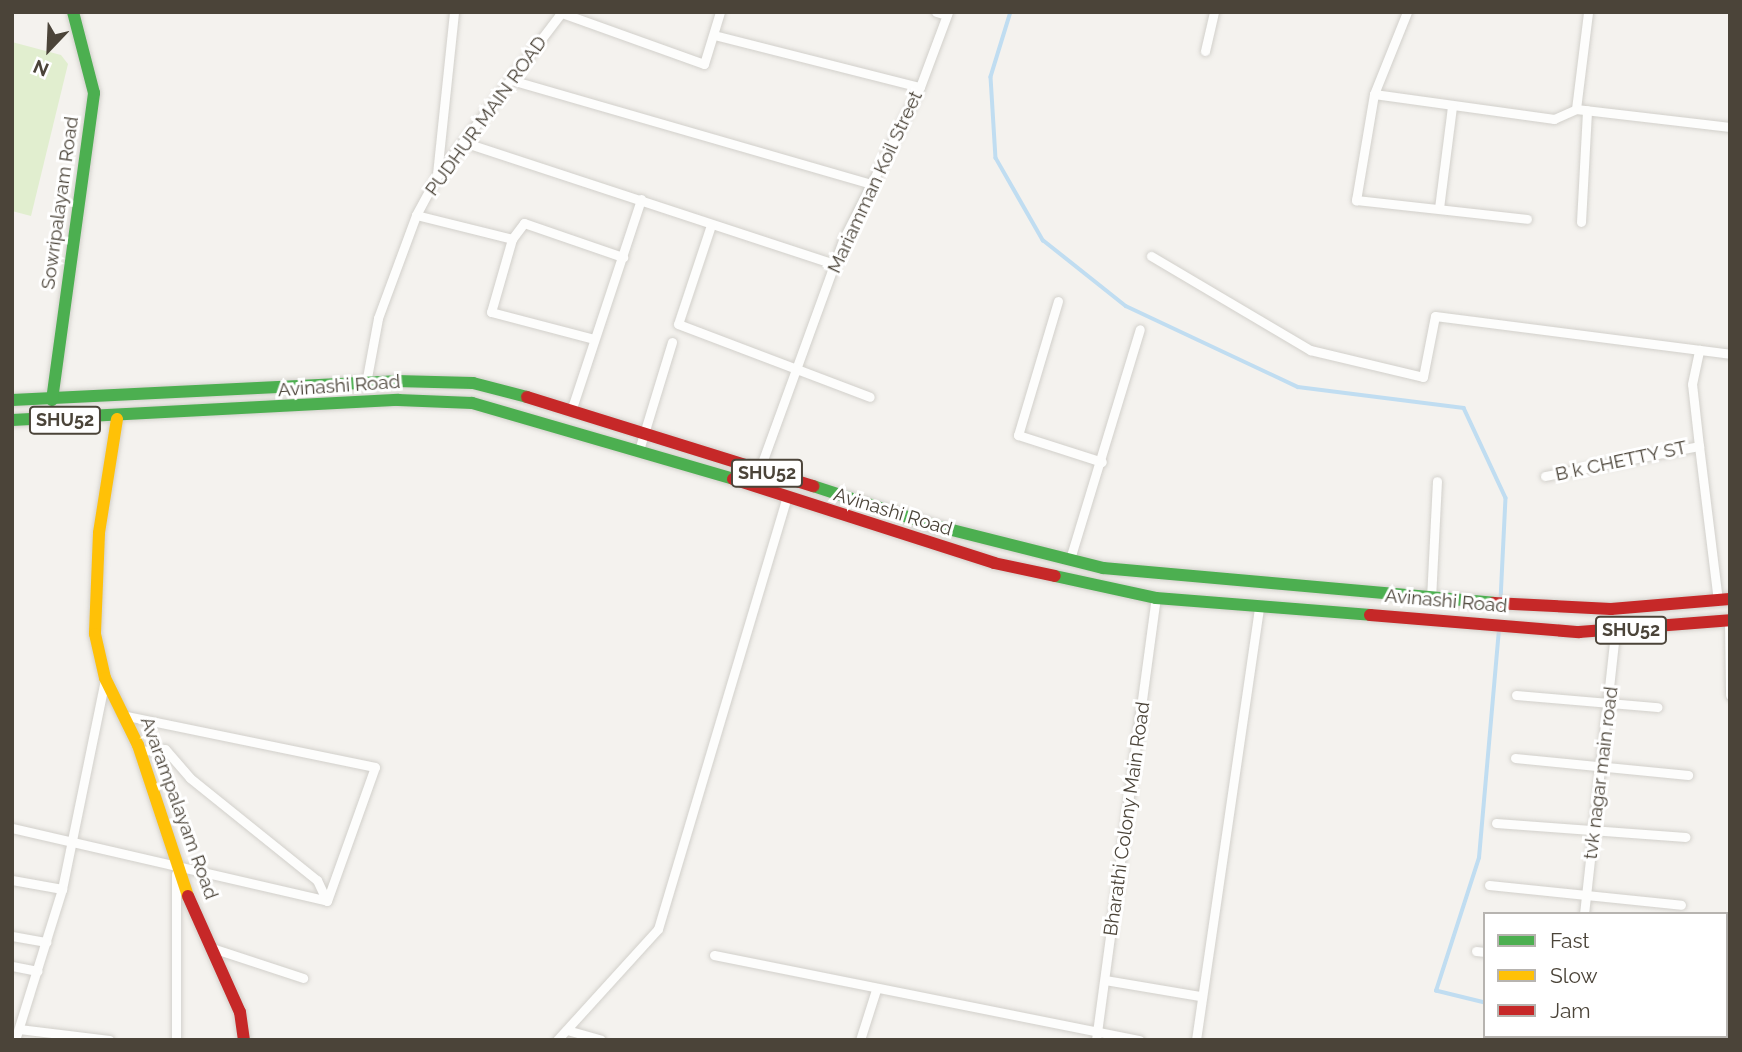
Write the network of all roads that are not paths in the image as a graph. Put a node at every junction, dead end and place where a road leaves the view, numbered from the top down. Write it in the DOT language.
graph roads {
  1 [pos="73,12"];
  2 [pos="454,12"];
  3 [pos="720,12"];
  4 [pos="936,12"];
  5 [pos="1214,12"];
  6 [pos="1406,12"];
  7 [pos="1588,12"];
  8 [pos="561,13"];
  9 [pos="947,14"];
  10 [pos="714,35"];
  11 [pos="1205,51"];
  12 [pos="511,80"];
  13 [pos="920,87"];
  14 [pos="1374,94"];
  15 [pos="1452,106"];
  16 [pos="1576,109"];
  17 [pos="1587,110"];
  18 [pos="1730,127"];
  19 [pos="463,142"];
  20 [pos="437,176"];
  21 [pos="871,184"];
  22 [pos="641,199"];
  23 [pos="1439,208"];
  24 [pos="416,215"];
  25 [pos="1527,219"];
  26 [pos="1581,222"];
  27 [pos="711,225"];
  28 [pos="512,239"];
  29 [pos="623,257"];
  30 [pos="1151,257"];
  31 [pos="834,264"];
  32 [pos="1058,301"];
  33 [pos="1140,329"];
  34 [pos="594,339"];
  35 [pos="672,342"];
  36 [pos="1699,351"];
  37 [pos="1730,355"];
  38 [pos="796,369"];
  39 [pos="366,383"];
  40 [pos="870,397"];
  41 [pos="12,400"];
  42 [pos="52,400"];
  43 [pos="572,408"];
  44 [pos="600,417"];
  45 [pos="117,419"];
  46 [pos="12,420"];
  47 [pos="643,431"];
  48 [pos="596,435"];
  49 [pos="1699,446"];
  50 [pos="639,450"];
  51 [pos="1102,461"];
  52 [pos="758,471"];
  53 [pos="1545,477"];
  54 [pos="1437,481"];
  55 [pos="786,500"];
  56 [pos="1070,559"];
  57 [pos="1156,598"];
  58 [pos="1431,598"];
  59 [pos="1724,600"];
  60 [pos="1259,606"];
  61 [pos="1729,620"];
  62 [pos="1615,631"];
  63 [pos="105,678"];
  64 [pos="1516,695"];
  65 [pos="1730,695"];
  66 [pos="1611,702"];
  67 [pos="1657,707"];
  68 [pos="126,716"];
  69 [pos="139,751"];
  70 [pos="1515,758"];
  71 [pos="1599,769"];
  72 [pos="1688,775"];
  73 [pos="1496,822"];
  74 [pos="12,828"];
  75 [pos="1593,830"];
  76 [pos="1685,837"];
  77 [pos="72,841"];
  78 [pos="176,869"];
  79 [pos="12,880"];
  80 [pos="1489,885"];
  81 [pos="62,889"];
  82 [pos="1587,894"];
  83 [pos="327,901"];
  84 [pos="1681,905"];
  85 [pos="1584,912"];
  86 [pos="12,936"];
  87 [pos="46,942"];
  88 [pos="212,947"];
  89 [pos="713,955"];
  90 [pos="12,965"];
  91 [pos="38,971"];
  92 [pos="303,978"];
  93 [pos="1105,980"];
  94 [pos="876,990"];
  95 [pos="1200,996"];
  96 [pos="19,1028"];
  97 [pos="567,1030"];
  98 [pos="1096,1035"];
  99 [pos="14,1039"];
  100 [pos="109,1040"];
  101 [pos="176,1040"];
  102 [pos="244,1040"];
  103 [pos="557,1040"];
  104 [pos="601,1040"];
  105 [pos="860,1040"];
  106 [pos="1140,1040"];
  107 [pos="1196,1040"];
  1 -- 42 [label="main road, Sowripalayam Road"];
  2 -- 20 [label="street"];
  3 -- 10 [label="street"];
  4 -- 9 [label="street"];
  5 -- 11 [label="street"];
  6 -- 14 [label="street"];
  7 -- 16 [label="street"];
  8 -- 10 [label="street"];
  8 -- 12 [label="street, PUDHUR MAIN ROAD"];
  9 -- 13 [label="street, Mariamman Koil Street"];
  10 -- 13 [label="street"];
  12 -- 19 [label="street, PUDHUR MAIN ROAD"];
  12 -- 21 [label="street"];
  13 -- 21 [label="street, Mariamman Koil Street"];
  14 -- 15 [label="street"];
  14 -- 23 [label="street"];
  15 -- 16 [label="street"];
  15 -- 23 [label="street"];
  16 -- 17 [label="street"];
  17 -- 18 [label="street"];
  17 -- 26 [label="street"];
  19 -- 20 [label="street, PUDHUR MAIN ROAD"];
  19 -- 22 [label="street"];
  20 -- 24 [label="street, PUDHUR MAIN ROAD"];
  21 -- 31 [label="street, Mariamman Koil Street"];
  22 -- 27 [label="street"];
  22 -- 29 [label="street"];
  23 -- 25 [label="street"];
  24 -- 28 [label="street"];
  24 -- 39 [label="street, PUDHUR MAIN ROAD"];
  27 -- 31 [label="street"];
  27 -- 38 [label="street"];
  28 -- 29 [label="street"];
  28 -- 34 [label="street"];
  29 -- 34 [label="street"];
  30 -- 36 [label="street"];
  31 -- 38 [label="street, Mariamman Koil Street"];
  32 -- 51 [label="street"];
  33 -- 51 [label="street"];
  34 -- 43 [label="street"];
  35 -- 47 [label="street"];
  36 -- 37 [label="street"];
  36 -- 49 [label="street"];
  38 -- 40 [label="street"];
  38 -- 52 [label="street, Mariamman Koil Street"];
  39 -- 42 [label="main road, Avinashi Road / SHU52"];
  39 -- 43 [label="main road, Avinashi Road / SHU52"];
  41 -- 42 [label="main road, SHU52"];
  43 -- 44 [label="main road, Avinashi Road / SHU52"];
  44 -- 47 [label="main road, Avinashi Road / SHU52"];
  44 -- 48 [label="main road"];
  45 -- 46 [label="main road, Avinashi Road / SHU52"];
  45 -- 48 [label="main road, Avinashi Road / SHU52"];
  45 -- 63 [label="main road, Avarampalayam Road"];
  47 -- 50 [label="street"];
  47 -- 52 [label="main road, Avinashi Road / SHU52"];
  48 -- 50 [label="main road, Avinashi Road / SHU52"];
  49 -- 53 [label="street, B k CHETTY ST"];
  49 -- 59 [label="street, B k CHETTY ST"];
  50 -- 55 [label="main road, Avinashi Road / SHU52"];
  51 -- 56 [label="street"];
  52 -- 56 [label="main road, Avinashi Road / SHU52"];
  54 -- 58 [label="street"];
  55 -- 57 [label="main road, Avinashi Road / SHU52"];
  55 -- 97 [label="street"];
  56 -- 58 [label="main road, Avinashi Road / SHU52"];
  57 -- 60 [label="main road, Avinashi Road / SHU52"];
  57 -- 93 [label="street, Bharathi Colony Main Road"];
  58 -- 59 [label="main road, Avinashi Road / SHU52"];
  60 -- 62 [label="main road, Avinashi Road / SHU52"];
  60 -- 95 [label="street"];
  61 -- 62 [label="main road, Avinashi Road / SHU52"];
  61 -- 65 [label="street"];
  62 -- 66 [label="street, tvk nagar main road"];
  63 -- 68 [label="main road, Avarampalayam Road"];
  63 -- 77 [label="street"];
  64 -- 66 [label="street"];
  66 -- 67 [label="street"];
  66 -- 71 [label="street, tvk nagar main road"];
  68 -- 69 [label="main road, Avarampalayam Road"];
  68 -- 83 [label="street"];
  69 -- 78 [label="main road, Avarampalayam Road"];
  69 -- 83 [label="street"];
  70 -- 71 [label="street"];
  71 -- 72 [label="street"];
  71 -- 75 [label="street, tvk nagar main road"];
  73 -- 75 [label="street"];
  74 -- 77 [label="street"];
  75 -- 76 [label="street"];
  75 -- 82 [label="street, tvk nagar main road"];
  77 -- 78 [label="street"];
  77 -- 81 [label="street"];
  78 -- 83 [label="street"];
  78 -- 88 [label="main road, Avarampalayam Road"];
  78 -- 101 [label="street"];
  79 -- 81 [label="street"];
  80 -- 82 [label="street"];
  81 -- 87 [label="street"];
  82 -- 84 [label="street"];
  82 -- 85 [label="street, tvk nagar main road"];
  86 -- 87 [label="street"];
  87 -- 91 [label="street"];
  88 -- 92 [label="street"];
  88 -- 102 [label="main road, Avarampalayam Road"];
  89 -- 94 [label="street"];
  90 -- 91 [label="street"];
  91 -- 96 [label="street"];
  93 -- 95 [label="street"];
  93 -- 98 [label="street, Bharathi Colony Main Road"];
  94 -- 98 [label="street"];
  94 -- 105 [label="street"];
  95 -- 107 [label="street"];
  96 -- 99 [label="street"];
  96 -- 100 [label="street"];
  97 -- 103 [label="street"];
  97 -- 104 [label="street"];
  98 -- 106 [label="street"];
}
